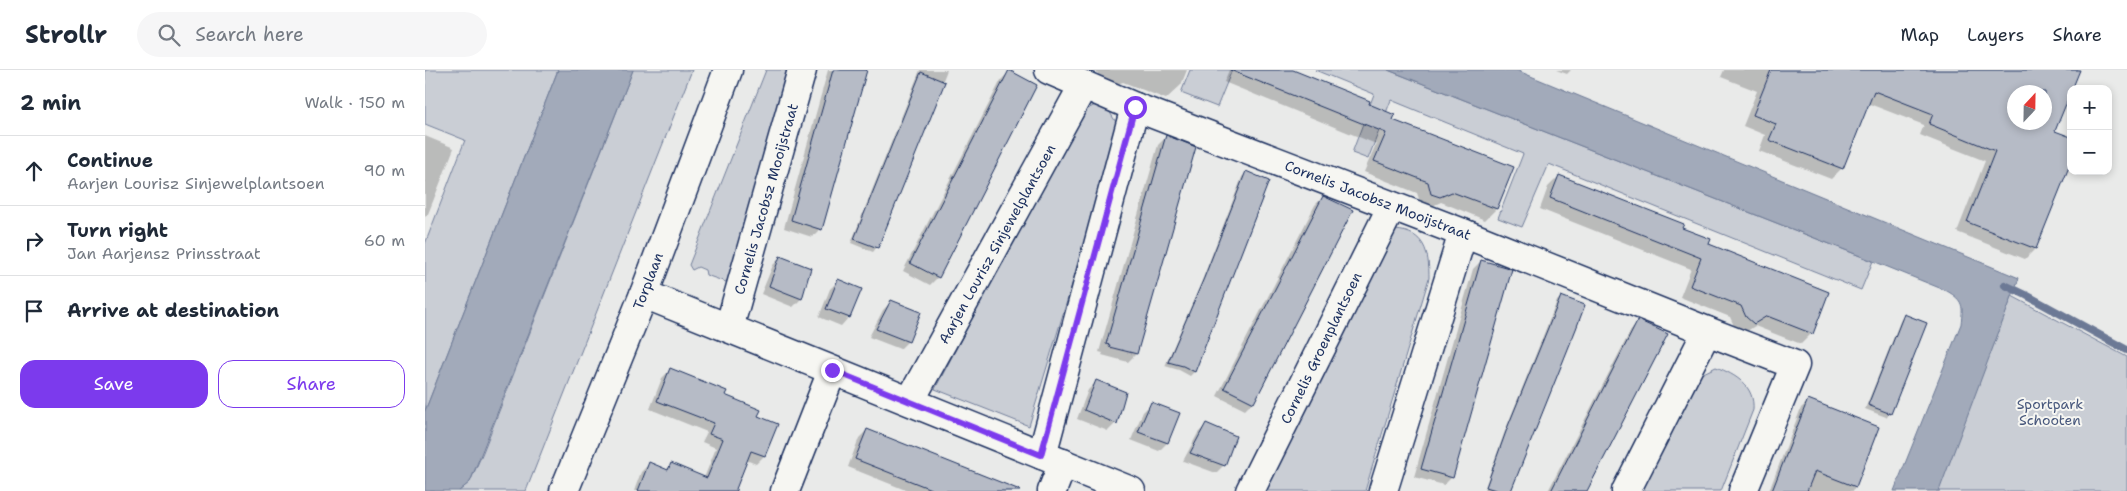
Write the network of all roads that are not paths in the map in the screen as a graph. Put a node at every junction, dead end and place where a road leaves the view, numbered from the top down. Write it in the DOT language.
graph roads {
  1 [pos="728,70"];
  2 [pos="802,70"];
  3 [pos="1049,70"];
  4 [pos="1083,86"];
  5 [pos="1135,107"];
  6 [pos="1391,206"];
  7 [pos="1463,233"];
  8 [pos="644,294"];
  9 [pos="729,328"];
  10 [pos="1707,330"];
  11 [pos="832,370"];
  12 [pos="910,401"];
  13 [pos="1052,459"];
  14 [pos="564,491"];
  15 [pos="785,491"];
  16 [pos="1052,491"];
  17 [pos="1131,491"];
  18 [pos="1250,491"];
  19 [pos="1383,491"];
  20 [pos="1626,491"];
  21 [pos="1743,491"];
  1 -- 8 [label="street, Torplaan"];
  2 -- 9 [label="street, Cornelis Jacobsz Mooijstraat"];
  3 -- 4 [label="street, Cornelis Jacobsz Mooijstraat"];
  4 -- 5 [label="street, Cornelis Jacobsz Mooijstraat"];
  4 -- 12 [label="street, Aarjen Lourisz Sinjewelplantsoen"];
  5 -- 6 [label="street, Cornelis Jacobsz Mooijstraat"];
  5 -- 13 [label="street"];
  6 -- 7 [label="street, Cornelis Jacobsz Mooijstraat"];
  6 -- 18 [label="street, Cornelis Groenplantsoen"];
  7 -- 10 [label="street, Cornelis Jacobsz Mooijstraat"];
  7 -- 19 [label="street"];
  8 -- 9 [label="street"];
  8 -- 14 [label="street, Torplaan"];
  9 -- 11 [label="street"];
  10 -- 20 [label="street"];
  10 -- 21 [label="street, Cornelis Jacobsz Mooijstraat"];
  11 -- 12 [label="street"];
  11 -- 15 [label="street"];
  12 -- 13 [label="street"];
  13 -- 16 [label="street"];
  13 -- 17 [label="street"];
}
